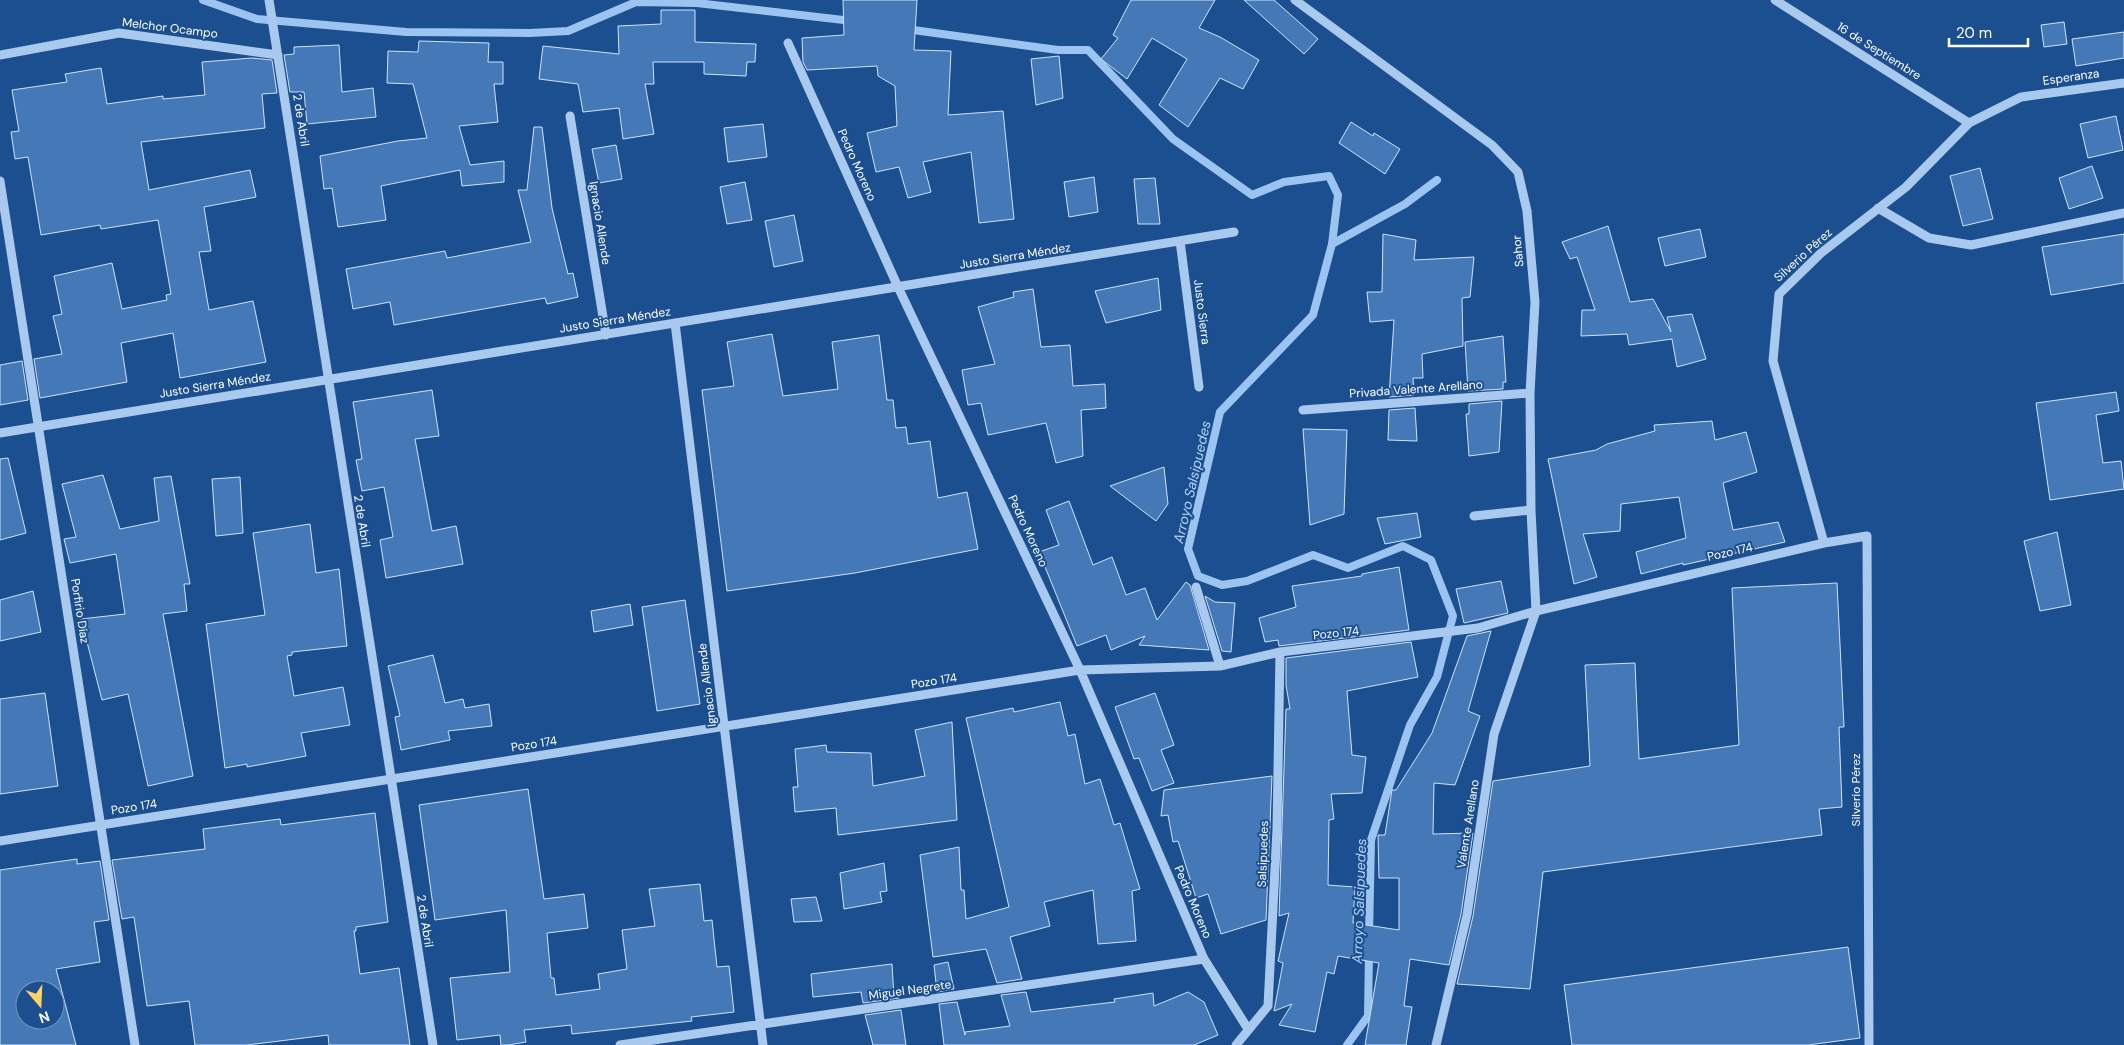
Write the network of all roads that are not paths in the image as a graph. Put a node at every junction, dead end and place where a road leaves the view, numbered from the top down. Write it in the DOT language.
graph roads {
  1 [pos="269,0"];
  2 [pos="1295,0"];
  3 [pos="1775,0"];
  4 [pos="788,43"];
  5 [pos="0,55"];
  6 [pos="278,55"];
  7 [pos="2124,83"];
  8 [pos="2021,97"];
  9 [pos="570,116"];
  10 [pos="1969,123"];
  11 [pos="0,181"];
  12 [pos="1878,208"];
  13 [pos="2124,213"];
  14 [pos="1234,232"];
  15 [pos="1180,241"];
  16 [pos="898,287"];
  17 [pos="675,323"];
  18 [pos="606,334"];
  19 [pos="327,380"];
  20 [pos="1199,387"];
  21 [pos="1530,393"];
  22 [pos="1303,410"];
  23 [pos="39,427"];
  24 [pos="0,433"];
  25 [pos="1531,510"];
  26 [pos="1474,516"];
  27 [pos="1867,536"];
  28 [pos="1824,543"];
  29 [pos="1196,587"];
  30 [pos="1536,611"];
  31 [pos="1280,652"];
  32 [pos="1220,666"];
  33 [pos="1080,670"];
  34 [pos="724,726"];
  35 [pos="390,779"];
  36 [pos="100,825"];
  37 [pos="0,841"];
  38 [pos="1204,959"];
  39 [pos="761,1024"];
  40 [pos="1248,1029"];
  41 [pos="135,1045"];
  42 [pos="433,1045"];
  43 [pos="620,1045"];
  44 [pos="763,1045"];
  45 [pos="1236,1045"];
  46 [pos="1436,1045"];
  47 [pos="1869,1045"];
  1 -- 6 [label="street, 2 de Abril"];
  2 -- 21 [label="street, Sahor"];
  3 -- 10 [label="street, 16 de Septiembre"];
  4 -- 16 [label="street, Pedro Moreno"];
  5 -- 6 [label="street, Melchor Ocampo"];
  6 -- 19 [label="street, 2 de Abril"];
  7 -- 8 [label="street, Esperanza"];
  8 -- 10 [label="street, Silverio Pérez"];
  9 -- 18 [label="street, Ignacio Allende"];
  10 -- 12 [label="street, Silverio Pérez"];
  11 -- 23 [label="street, Porfirio Díaz"];
  12 -- 13 [label="street"];
  12 -- 28 [label="street, Silverio Pérez"];
  14 -- 15 [label="street, Justo Sierra Méndez"];
  15 -- 16 [label="street, Justo Sierra Méndez"];
  15 -- 20 [label="street, Justo Sierra"];
  16 -- 17 [label="street, Justo Sierra Méndez"];
  16 -- 33 [label="street, Pedro Moreno"];
  17 -- 18 [label="street, Justo Sierra Méndez"];
  17 -- 34 [label="street, Ignacio Allende"];
  18 -- 19 [label="street, Justo Sierra Méndez"];
  19 -- 23 [label="street, Justo Sierra Méndez"];
  19 -- 35 [label="street, 2 de Abril"];
  21 -- 22 [label="street, Privada Valente Arellano"];
  21 -- 25 [label="street, Sahor"];
  23 -- 24 [label="street, Justo Sierra Méndez"];
  23 -- 36 [label="street, Porfirio Díaz"];
  25 -- 26 [label="street"];
  25 -- 30 [label="street, Sahor"];
  27 -- 28 [label="street, Pozo 174"];
  27 -- 47 [label="street, Silverio Pérez"];
  28 -- 30 [label="street, Pozo 174"];
  29 -- 32 [label="street"];
  30 -- 31 [label="street, Pozo 174"];
  30 -- 46 [label="street, Valente Arellano"];
  31 -- 32 [label="street, Pozo 174"];
  31 -- 40 [label="street, Salsipuedes"];
  32 -- 33 [label="street, Pozo 174"];
  33 -- 34 [label="street, Pozo 174"];
  33 -- 38 [label="street, Pedro Moreno"];
  34 -- 35 [label="street, Pozo 174"];
  34 -- 39 [label="street, Ignacio Allende"];
  35 -- 36 [label="street, Pozo 174"];
  35 -- 42 [label="street, 2 de Abril"];
  36 -- 37 [label="street, Pozo 174"];
  36 -- 41 [label="street, Porfirio Díaz"];
  38 -- 39 [label="street, Miguel Negrete"];
  38 -- 40 [label="street, Pedro Moreno"];
  39 -- 43 [label="street, Miguel Negrete"];
  39 -- 44 [label="street, Ignacio Allende"];
  40 -- 45 [label="street, Salsipuedes"];
}
